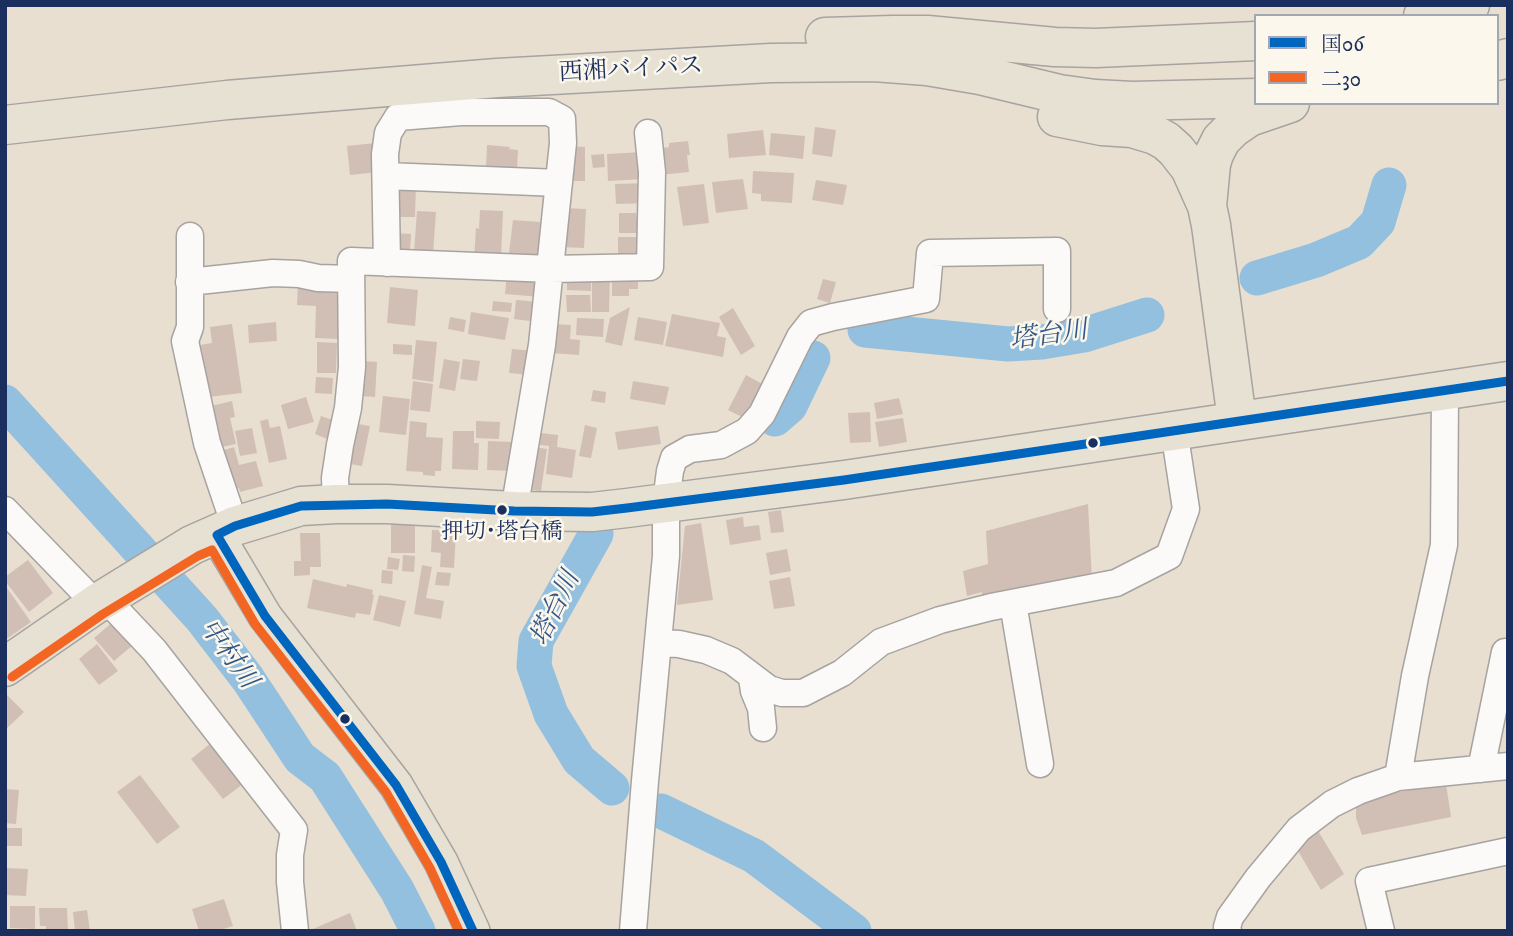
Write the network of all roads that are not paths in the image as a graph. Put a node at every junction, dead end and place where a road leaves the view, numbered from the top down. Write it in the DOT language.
graph roads {
  1 [pos="1470,5"];
  2 [pos="1432,14"];
  3 [pos="1254,41"];
  4 [pos="555,75"];
  5 [pos="1254,98"];
  6 [pos="5,99"];
  7 [pos="78,104"];
  8 [pos="1284,105"];
  9 [pos="5,125"];
  10 [pos="648,133"];
  11 [pos="386,176"];
  12 [pos="559,183"];
  13 [pos="1209,216"];
  14 [pos="190,236"];
  15 [pos="387,263"];
  16 [pos="551,269"];
  17 [pos="351,279"];
  18 [pos="189,282"];
  19 [pos="1057,309"];
  20 [pos="1508,381"];
  21 [pos="1445,391"];
  22 [pos="1237,420"];
  23 [pos="1174,430"];
  24 [pos="668,487"];
  25 [pos="336,504"];
  26 [pos="5,510"];
  27 [pos="514,511"];
  28 [pos="215,535"];
  29 [pos="100,601"];
  30 [pos="1013,603"];
  31 [pos="659,643"];
  32 [pos="1508,652"];
  33 [pos="5,667"];
  34 [pos="752,678"];
  35 [pos="763,728"];
  36 [pos="1040,764"];
  37 [pos="1508,766"];
  38 [pos="1481,769"];
  39 [pos="1398,778"];
  40 [pos="1508,851"];
  41 [pos="1225,930"];
  42 [pos="295,931"];
  43 [pos="473,931"];
  44 [pos="634,931"];
  45 [pos="1381,931"];
  1 -- 2 [label="highway"];
  3 -- 7 [label="highway, 西湘バイパス"];
  4 -- 5 [label="highway, 西湘バイパス"];
  4 -- 7 [label="highway, 西湘バイパス"];
  4 -- 13 [label="highway"];
  6 -- 7 [label="highway, 西湘バイパス"];
  7 -- 9 [label="highway, 西湘バイパス"];
  8 -- 13 [label="highway"];
  10 -- 16 [label="street"];
  11 -- 12 [label="street"];
  11 -- 12 [label="street"];
  11 -- 15 [label="street"];
  12 -- 16 [label="street"];
  13 -- 22 [label="highway"];
  14 -- 18 [label="street"];
  15 -- 16 [label="street"];
  15 -- 17 [label="street"];
  16 -- 27 [label="street"];
  17 -- 18 [label="street"];
  17 -- 25 [label="street"];
  18 -- 28 [label="street"];
  19 -- 24 [label="street"];
  20 -- 21 [label="highway"];
  21 -- 22 [label="highway"];
  21 -- 39 [label="street"];
  22 -- 23 [label="highway"];
  23 -- 24 [label="highway"];
  23 -- 30 [label="street"];
  24 -- 27 [label="highway"];
  24 -- 31 [label="street"];
  25 -- 27 [label="highway"];
  25 -- 28 [label="highway"];
  26 -- 29 [label="street"];
  28 -- 29 [label="highway"];
  28 -- 43 [label="main road"];
  29 -- 33 [label="highway"];
  29 -- 42 [label="street"];
  30 -- 34 [label="street"];
  30 -- 36 [label="street"];
  31 -- 34 [label="street"];
  31 -- 44 [label="street"];
  32 -- 38 [label="street"];
  34 -- 35 [label="street"];
  37 -- 38 [label="street"];
  38 -- 39 [label="street"];
  39 -- 41 [label="street"];
  40 -- 45 [label="street"];
}
